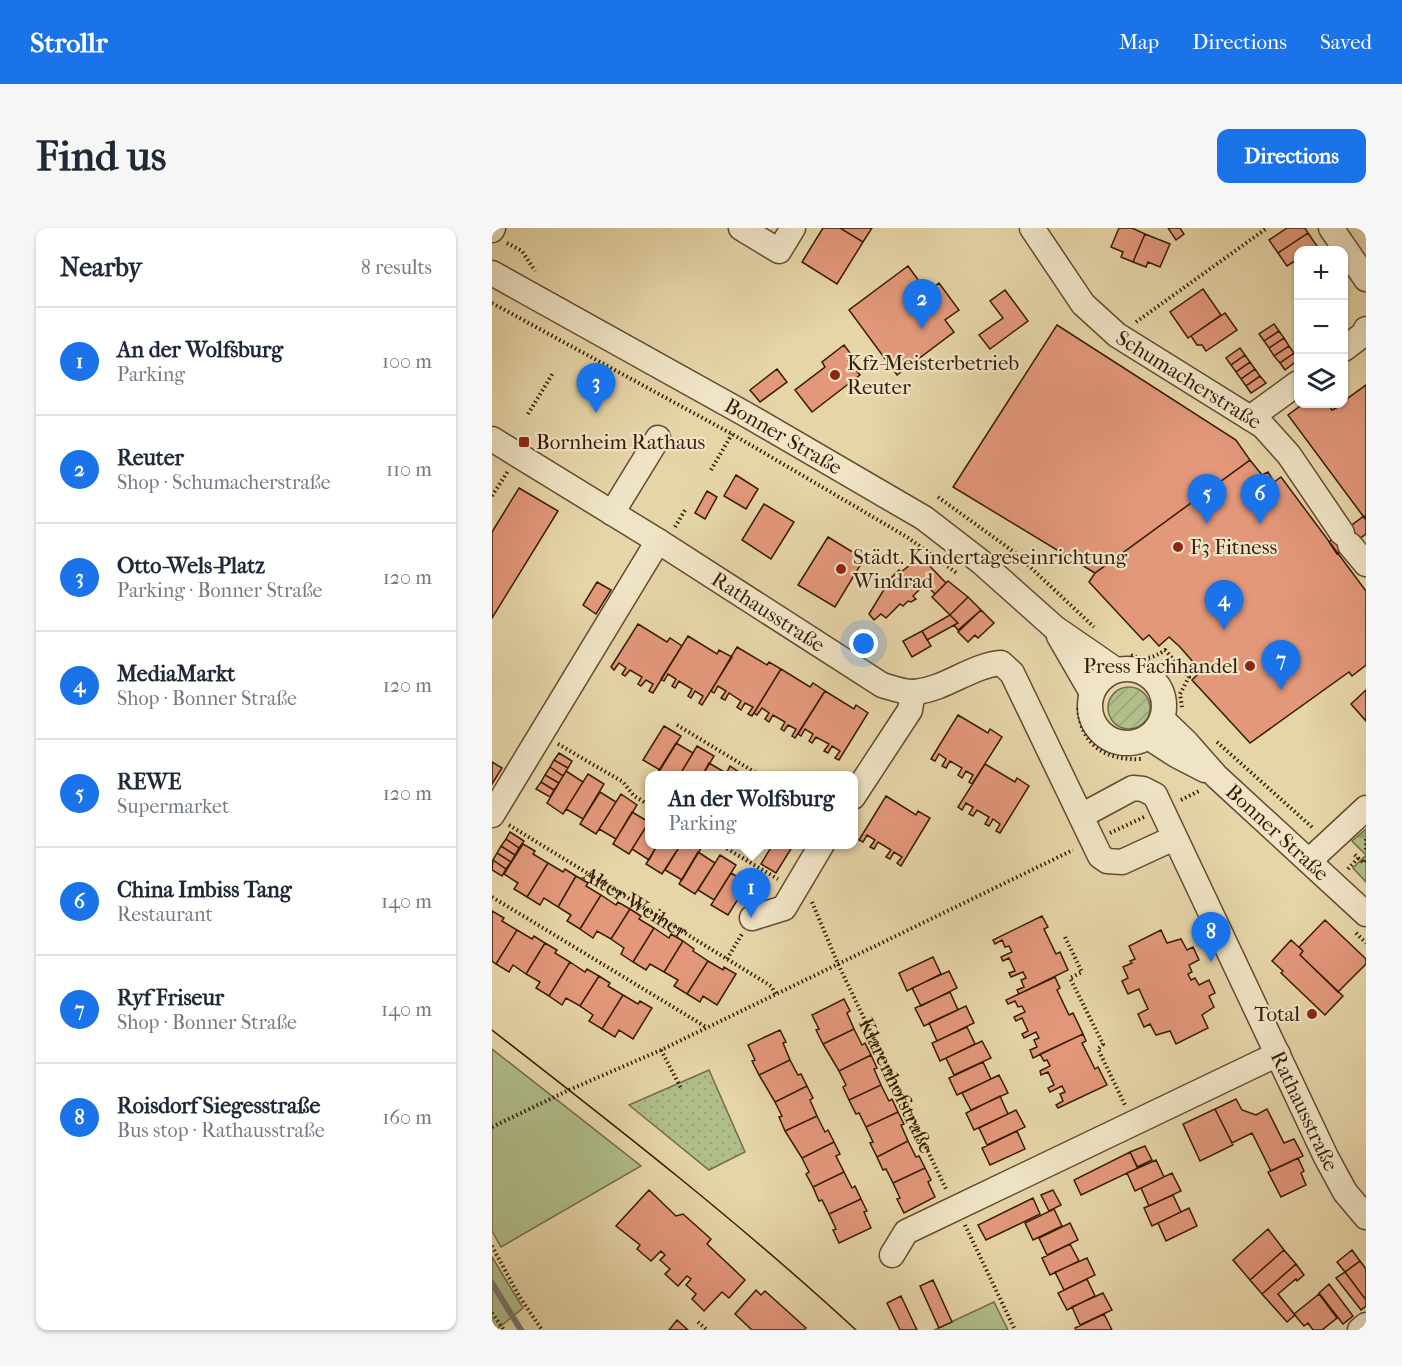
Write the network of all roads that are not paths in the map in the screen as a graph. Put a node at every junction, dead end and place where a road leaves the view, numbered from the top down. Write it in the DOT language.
graph roads {
  1 [pos="741,228"];
  2 [pos="793,228"];
  3 [pos="1032,228"];
  4 [pos="1331,228"];
  5 [pos="492,273"];
  6 [pos="1366,279"];
  7 [pos="1366,329"];
  8 [pos="1348,346"];
  9 [pos="1294,387"];
  10 [pos="1250,418"];
  11 [pos="658,438"];
  12 [pos="492,439"];
  13 [pos="602,512"];
  14 [pos="658,541"];
  15 [pos="1366,564"];
  16 [pos="1055,628"];
  17 [pos="1123,662"];
  18 [pos="913,692"];
  19 [pos="1085,697"];
  20 [pos="1152,738"];
  21 [pos="858,789"];
  22 [pos="1366,808"];
  23 [pos="492,815"];
  24 [pos="1081,816"];
  25 [pos="1174,838"];
  26 [pos="819,849"];
  27 [pos="1309,861"];
  28 [pos="1366,914"];
  29 [pos="752,918"];
  30 [pos="1278,1054"];
  31 [pos="1366,1216"];
  32 [pos="892,1255"];
  33 [pos="1366,1325"];
  34 [pos="1360,1330"];
  1 -- 2 [label="street"];
  3 -- 10 [label="street, Schumacherstraße"];
  4 -- 6 [label="street"];
  5 -- 16 [label="street, Bonner Straße"];
  7 -- 8 [label="street"];
  9 -- 10 [label="street"];
  10 -- 15 [label="street, Schumacherstraße"];
  11 -- 13 [label="street"];
  12 -- 13 [label="street, Rathausstraße"];
  13 -- 14 [label="street, Rathausstraße"];
  14 -- 18 [label="street, Rathausstraße"];
  14 -- 23 [label="street"];
  16 -- 17 [label="street, Bonner Straße"];
  16 -- 19 [label="street, Bonner Straße"];
  17 -- 19 [label="street"];
  17 -- 20 [label="street"];
  18 -- 21 [label="street"];
  18 -- 24 [label="street, Rathausstraße"];
  19 -- 20 [label="street"];
  20 -- 27 [label="street, Bonner Straße"];
  22 -- 27 [label="street"];
  24 -- 25 [label="street, Rathausstraße"];
  24 -- 25 [label="street, Rathausstraße"];
  25 -- 30 [label="street, Rathausstraße"];
  26 -- 29 [label="street"];
  27 -- 28 [label="street, Bonner Straße"];
  30 -- 31 [label="street, Rathausstraße"];
  30 -- 32 [label="street"];
  33 -- 34 [label="street"];
}
